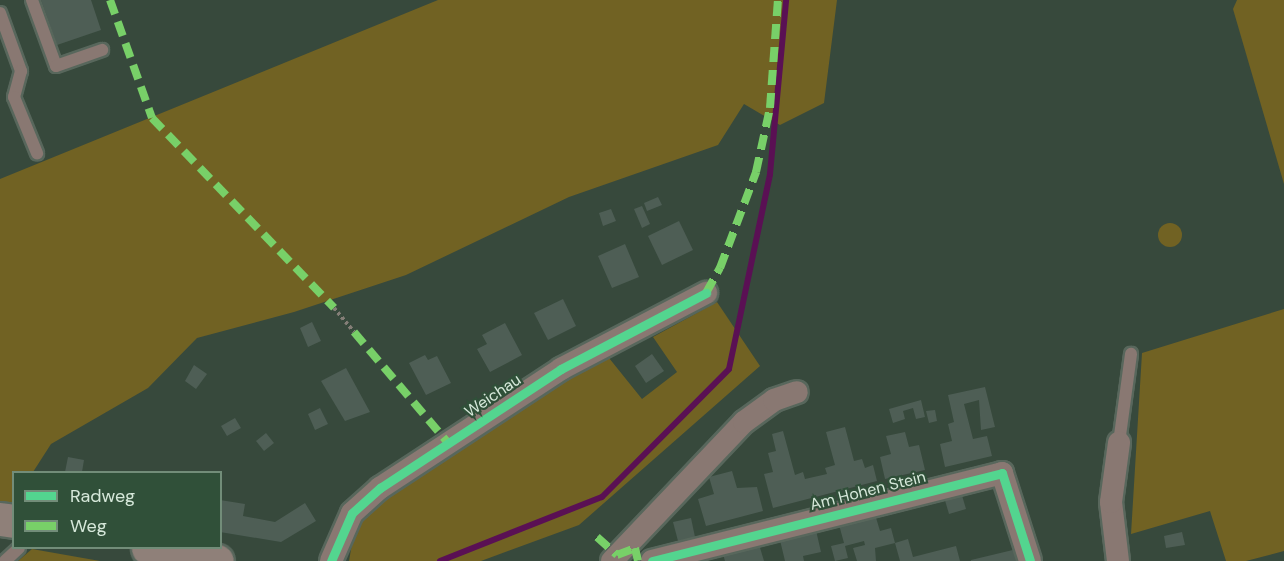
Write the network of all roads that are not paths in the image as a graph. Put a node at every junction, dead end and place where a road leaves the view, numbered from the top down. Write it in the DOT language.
graph roads {
  1 [pos="32,0"];
  2 [pos="0,13"];
  3 [pos="102,50"];
  4 [pos="37,153"];
  5 [pos="706,293"];
  6 [pos="1131,354"];
  7 [pos="797,392"];
  8 [pos="1119,443"];
  9 [pos="18,549"];
  10 [pos="153,549"];
  11 [pos="5,561"];
  12 [pos="217,561"];
  13 [pos="331,561"];
  14 [pos="612,561"];
  15 [pos="652,561"];
  16 [pos="1030,561"];
  17 [pos="1118,561"];
  1 -- 3 [label="lane"];
  2 -- 4 [label="lane"];
  5 -- 13 [label="street, Weichau"];
  6 -- 8 [label="lane"];
  7 -- 14 [label="street"];
  8 -- 17 [label="street"];
  9 -- 11 [label="lane"];
  10 -- 12 [label="main road"];
  15 -- 16 [label="street, Am Hohen Stein"];
}
